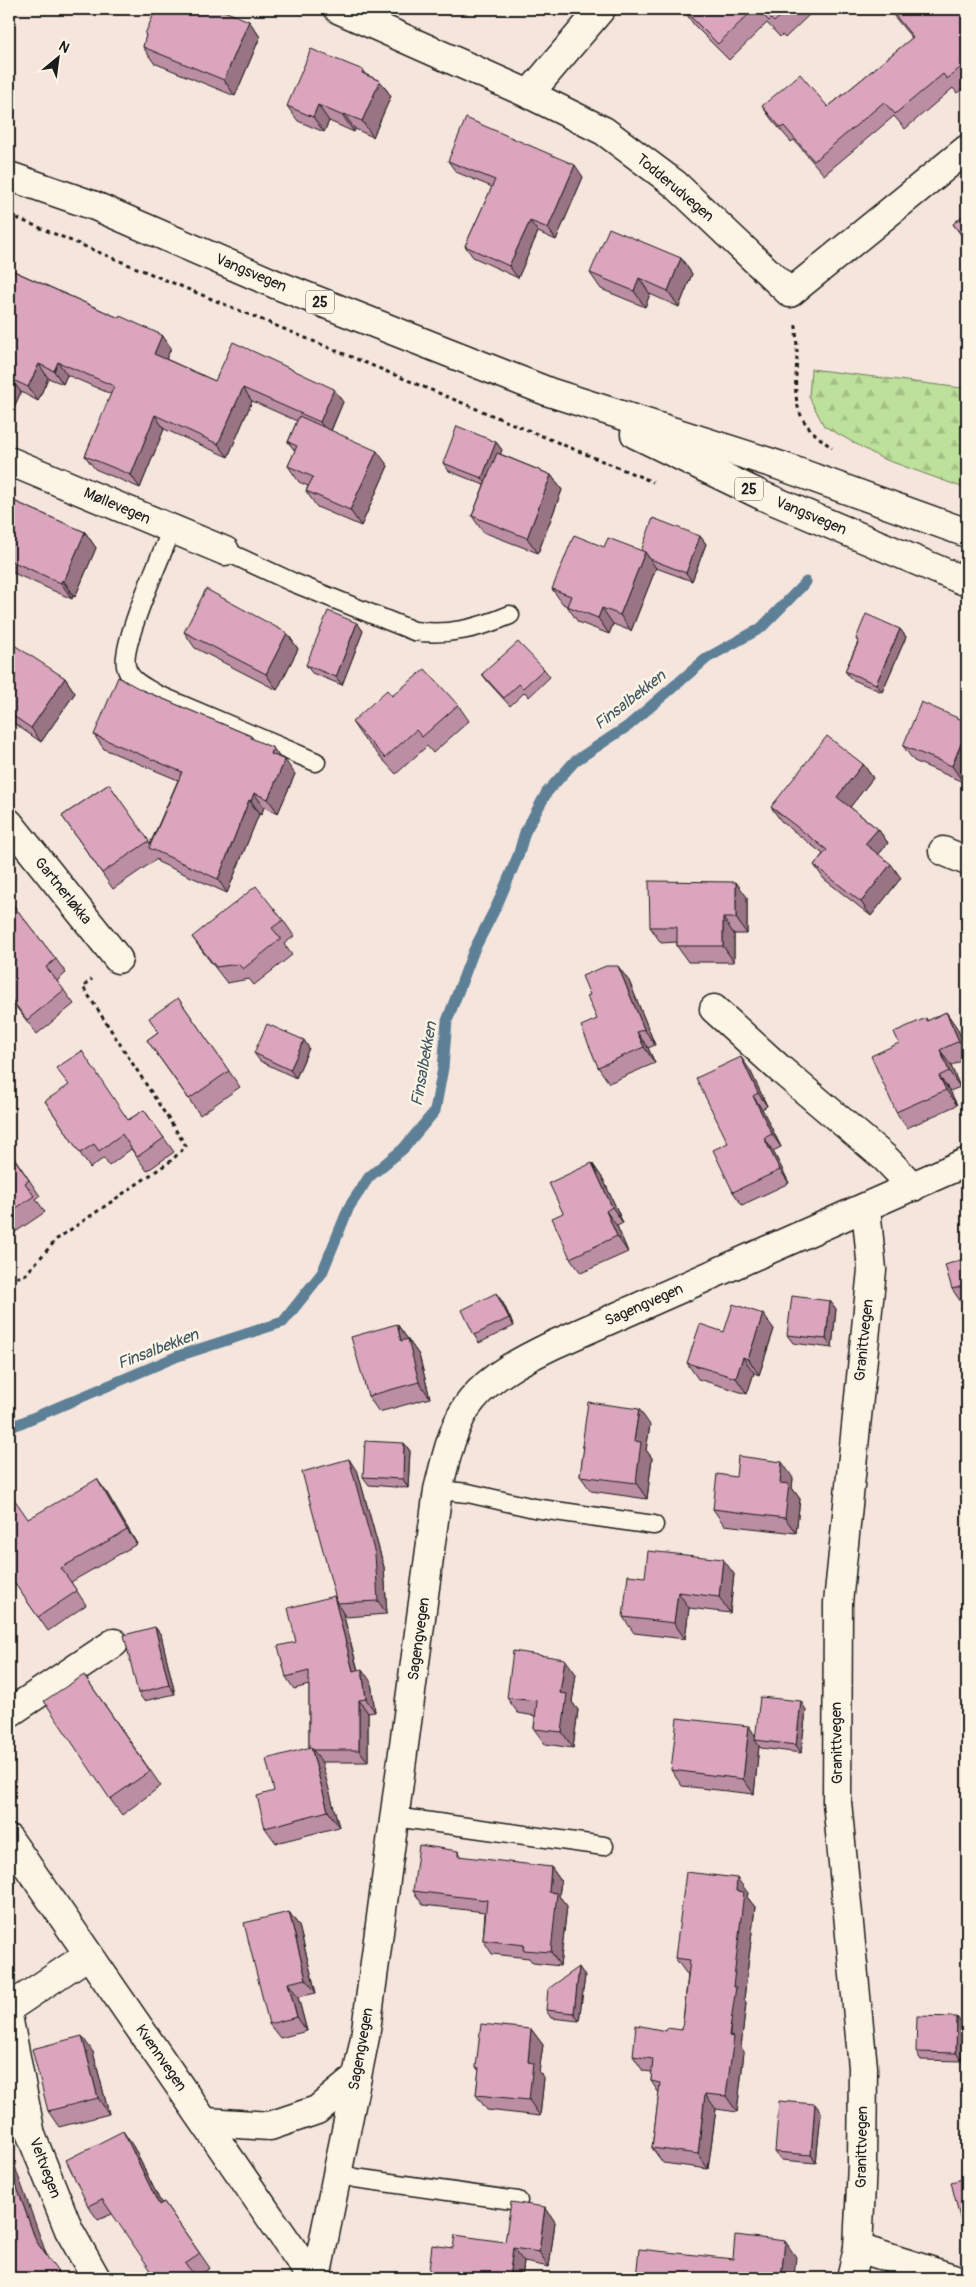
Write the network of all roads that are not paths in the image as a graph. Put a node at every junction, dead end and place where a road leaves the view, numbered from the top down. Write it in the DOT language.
graph roads {
  1 [pos="338,9"];
  2 [pos="601,9"];
  3 [pos="530,94"];
  4 [pos="967,149"];
  5 [pos="9,158"];
  6 [pos="9,176"];
  7 [pos="94,206"];
  8 [pos="548,392"];
  9 [pos="9,461"];
  10 [pos="172,529"];
  11 [pos="967,533"];
  12 [pos="225,551"];
  13 [pos="967,582"];
  14 [pos="510,615"];
  15 [pos="316,762"];
  16 [pos="9,823"];
  17 [pos="118,959"];
  18 [pos="714,1009"];
  19 [pos="967,1162"];
  20 [pos="913,1187"];
  21 [pos="866,1208"];
  22 [pos="438,1490"];
  23 [pos="654,1524"];
  24 [pos="114,1644"];
  25 [pos="9,1713"];
  26 [pos="395,1817"];
  27 [pos="9,1839"];
  28 [pos="604,1846"];
  29 [pos="88,1955"];
  30 [pos="9,2008"];
  31 [pos="9,2021"];
  32 [pos="357,2077"];
  33 [pos="206,2122"];
  34 [pos="337,2174"];
  35 [pos="518,2201"];
  36 [pos="858,2248"];
  37 [pos="96,2278"];
  38 [pos="312,2278"];
  39 [pos="316,2278"];
  40 [pos="851,2278"];
  41 [pos="953,2278"];
  1 -- 3 [label="main road, Todderudvegen"];
  2 -- 3 [label="main road"];
  3 -- 4 [label="main road, Todderudvegen"];
  5 -- 7 [label="main road, Vangsvegen / 25"];
  6 -- 7 [label="main road, Vangsvegen / 25"];
  7 -- 8 [label="main road, Vangsvegen / 25"];
  8 -- 11 [label="main road, Vangsvegen / 25"];
  8 -- 13 [label="main road, Vangsvegen / 25"];
  9 -- 10 [label="main road, Møllevegen"];
  10 -- 12 [label="main road, Møllevegen"];
  10 -- 15 [label="lane"];
  12 -- 14 [label="lane"];
  16 -- 17 [label="main road, Gartnerløkka"];
  18 -- 20 [label="main road"];
  19 -- 20 [label="main road, Sagengvegen"];
  20 -- 21 [label="main road, Sagengvegen"];
  21 -- 22 [label="main road, Sagengvegen"];
  21 -- 36 [label="main road, Granittvegen"];
  22 -- 23 [label="lane"];
  22 -- 26 [label="main road, Sagengvegen"];
  24 -- 25 [label="main road"];
  26 -- 28 [label="lane"];
  26 -- 32 [label="main road, Sagengvegen"];
  27 -- 29 [label="main road, Kvennvegen"];
  29 -- 30 [label="main road"];
  29 -- 33 [label="main road, Kvennvegen"];
  31 -- 37 [label="main road, Veltvegen"];
  32 -- 33 [label="main road"];
  32 -- 34 [label="main road, Sagengvegen"];
  33 -- 38 [label="main road, Kvennvegen"];
  34 -- 35 [label="lane"];
  34 -- 39 [label="main road, Sagengvegen"];
  36 -- 40 [label="main road, Granittvegen"];
  36 -- 41 [label="main road"];
}
